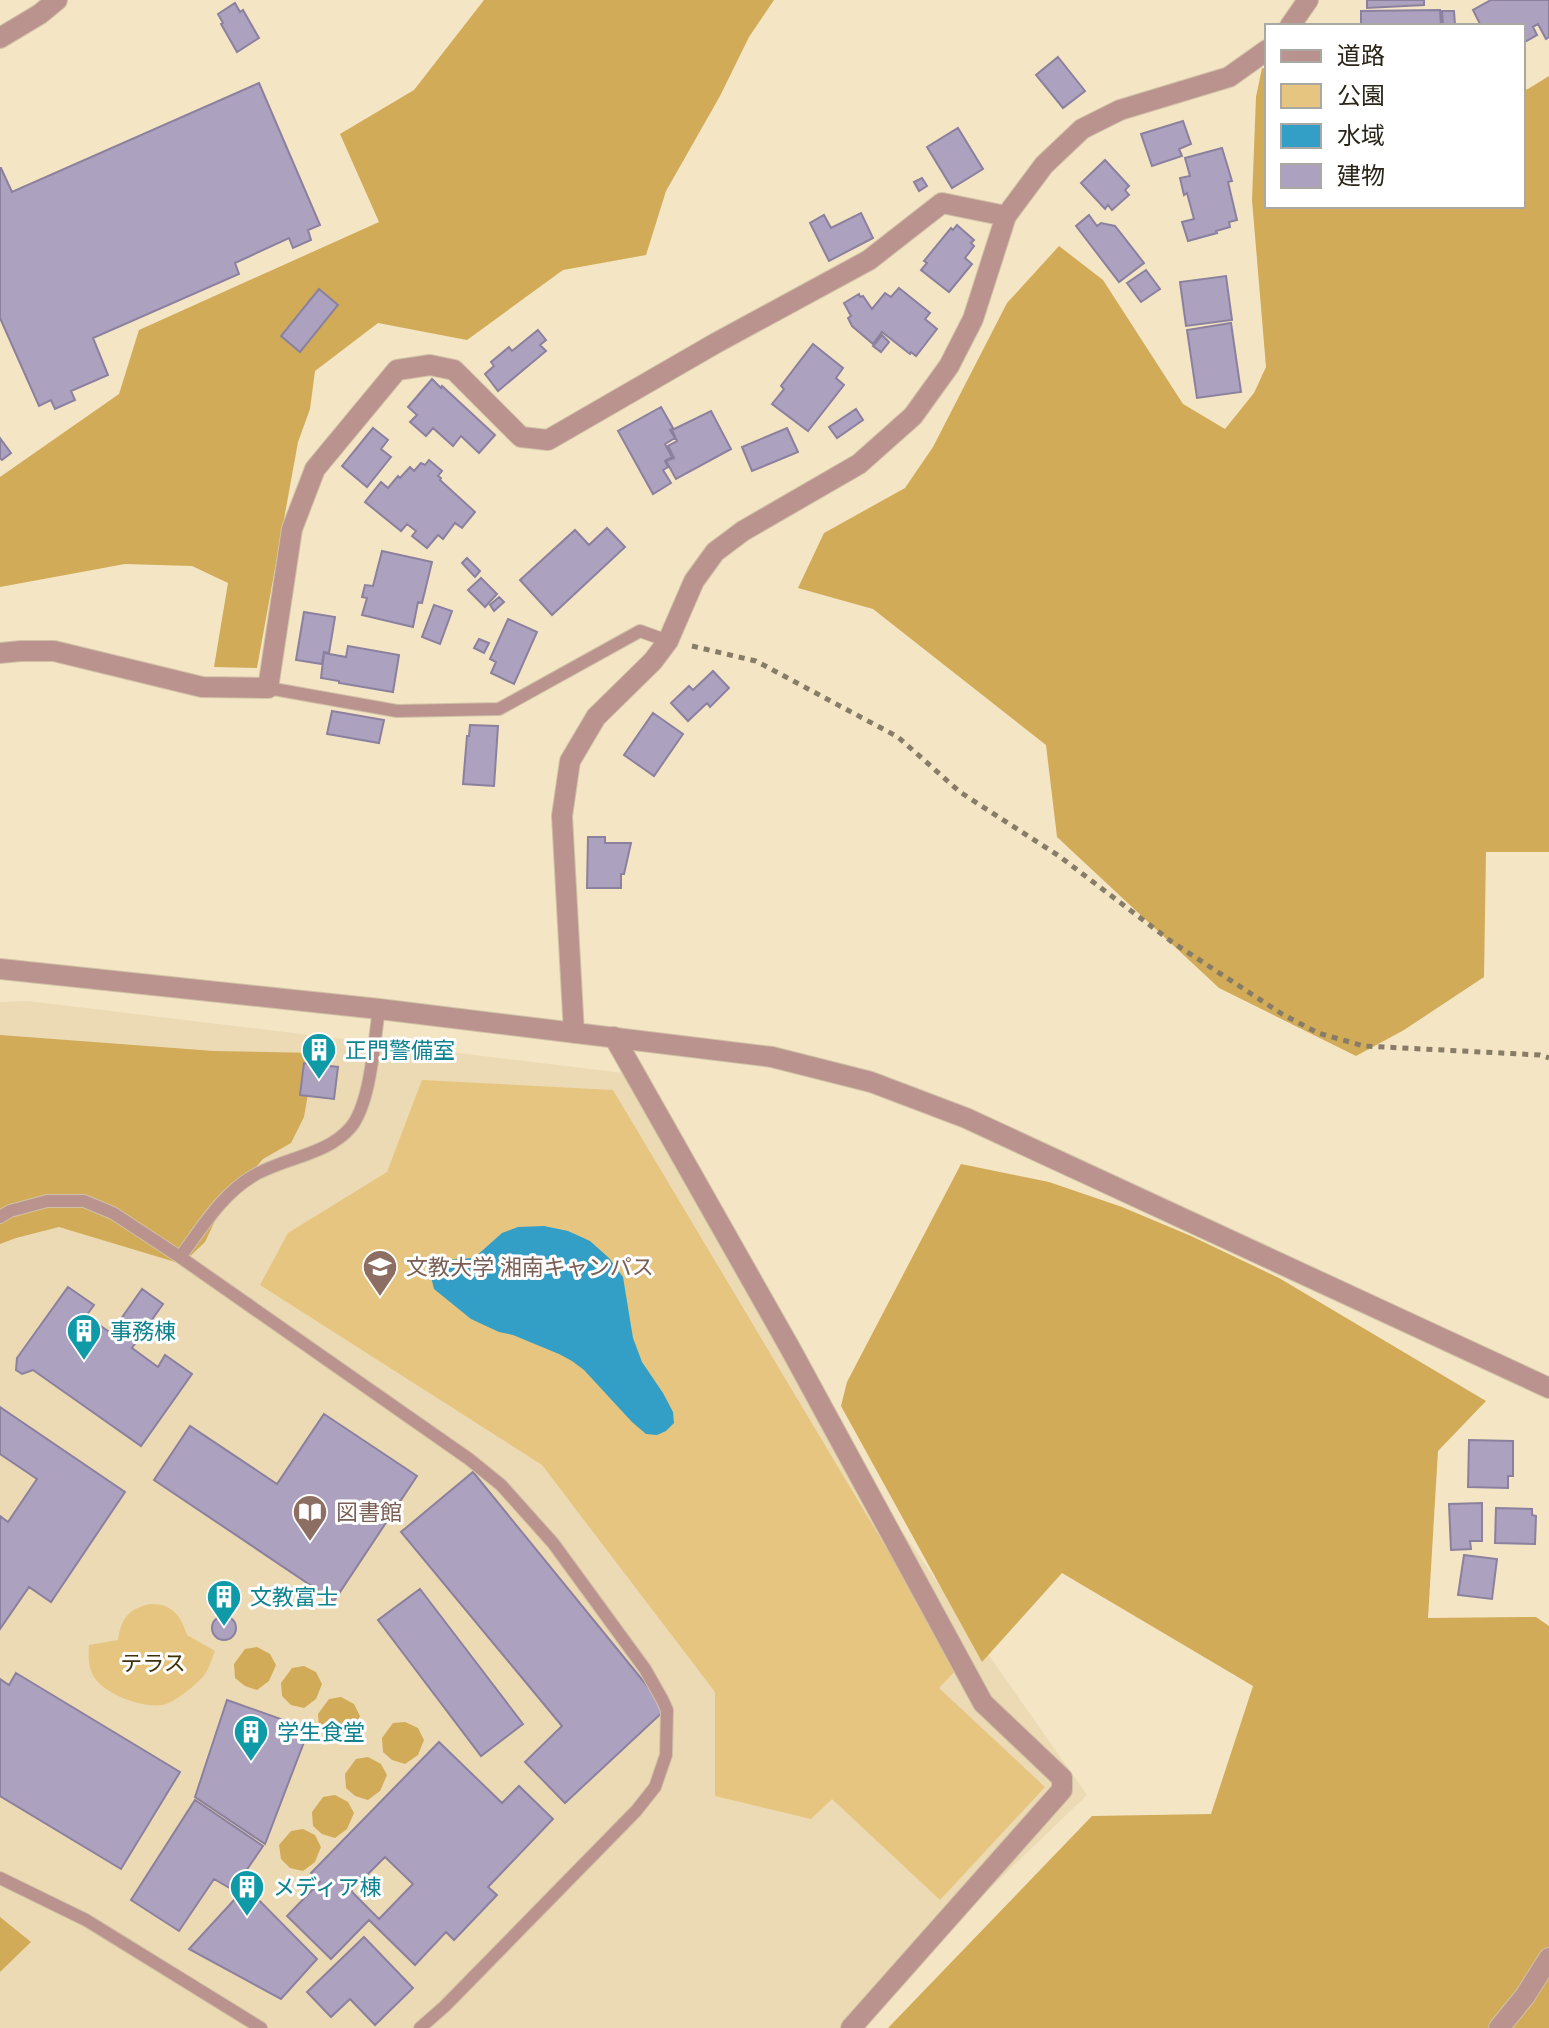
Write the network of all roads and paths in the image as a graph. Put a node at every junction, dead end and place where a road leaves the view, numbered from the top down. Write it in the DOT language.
graph roads {
  1 [pos="57,0"];
  2 [pos="1308,0"];
  3 [pos="1291,24"];
  4 [pos="0,38"];
  5 [pos="1265,51"];
  6 [pos="1006,216"];
  7 [pos="668,641"];
  8 [pos="0,653"];
  9 [pos="268,688"];
  10 [pos="0,969"];
  11 [pos="379,1009"];
  12 [pos="574,1033"];
  13 [pos="614,1037"];
  14 [pos="1549,1058"];
  15 [pos="0,1217"];
  16 [pos="180,1257"];
  17 [pos="1549,1388"];
  18 [pos="0,1878"];
  19 [pos="1549,1958"];
  20 [pos="261,2028"];
  21 [pos="420,2028"];
  22 [pos="851,2028"];
  23 [pos="1499,2028"];
  1 -- 4 [label="street"];
  2 -- 3 [label="street"];
  5 -- 6 [label="street"];
  6 -- 7 [label="street"];
  6 -- 9 [label="street"];
  7 -- 9 [label="lane"];
  7 -- 12 [label="street"];
  7 -- 14 [label="path"];
  8 -- 9 [label="street"];
  10 -- 11 [label="street"];
  11 -- 12 [label="street"];
  11 -- 16 [label="lane"];
  12 -- 13 [label="street"];
  13 -- 17 [label="street"];
  13 -- 22 [label="street"];
  15 -- 16 [label="lane"];
  16 -- 21 [label="lane"];
  18 -- 20 [label="lane"];
  19 -- 23 [label="street"];
}
